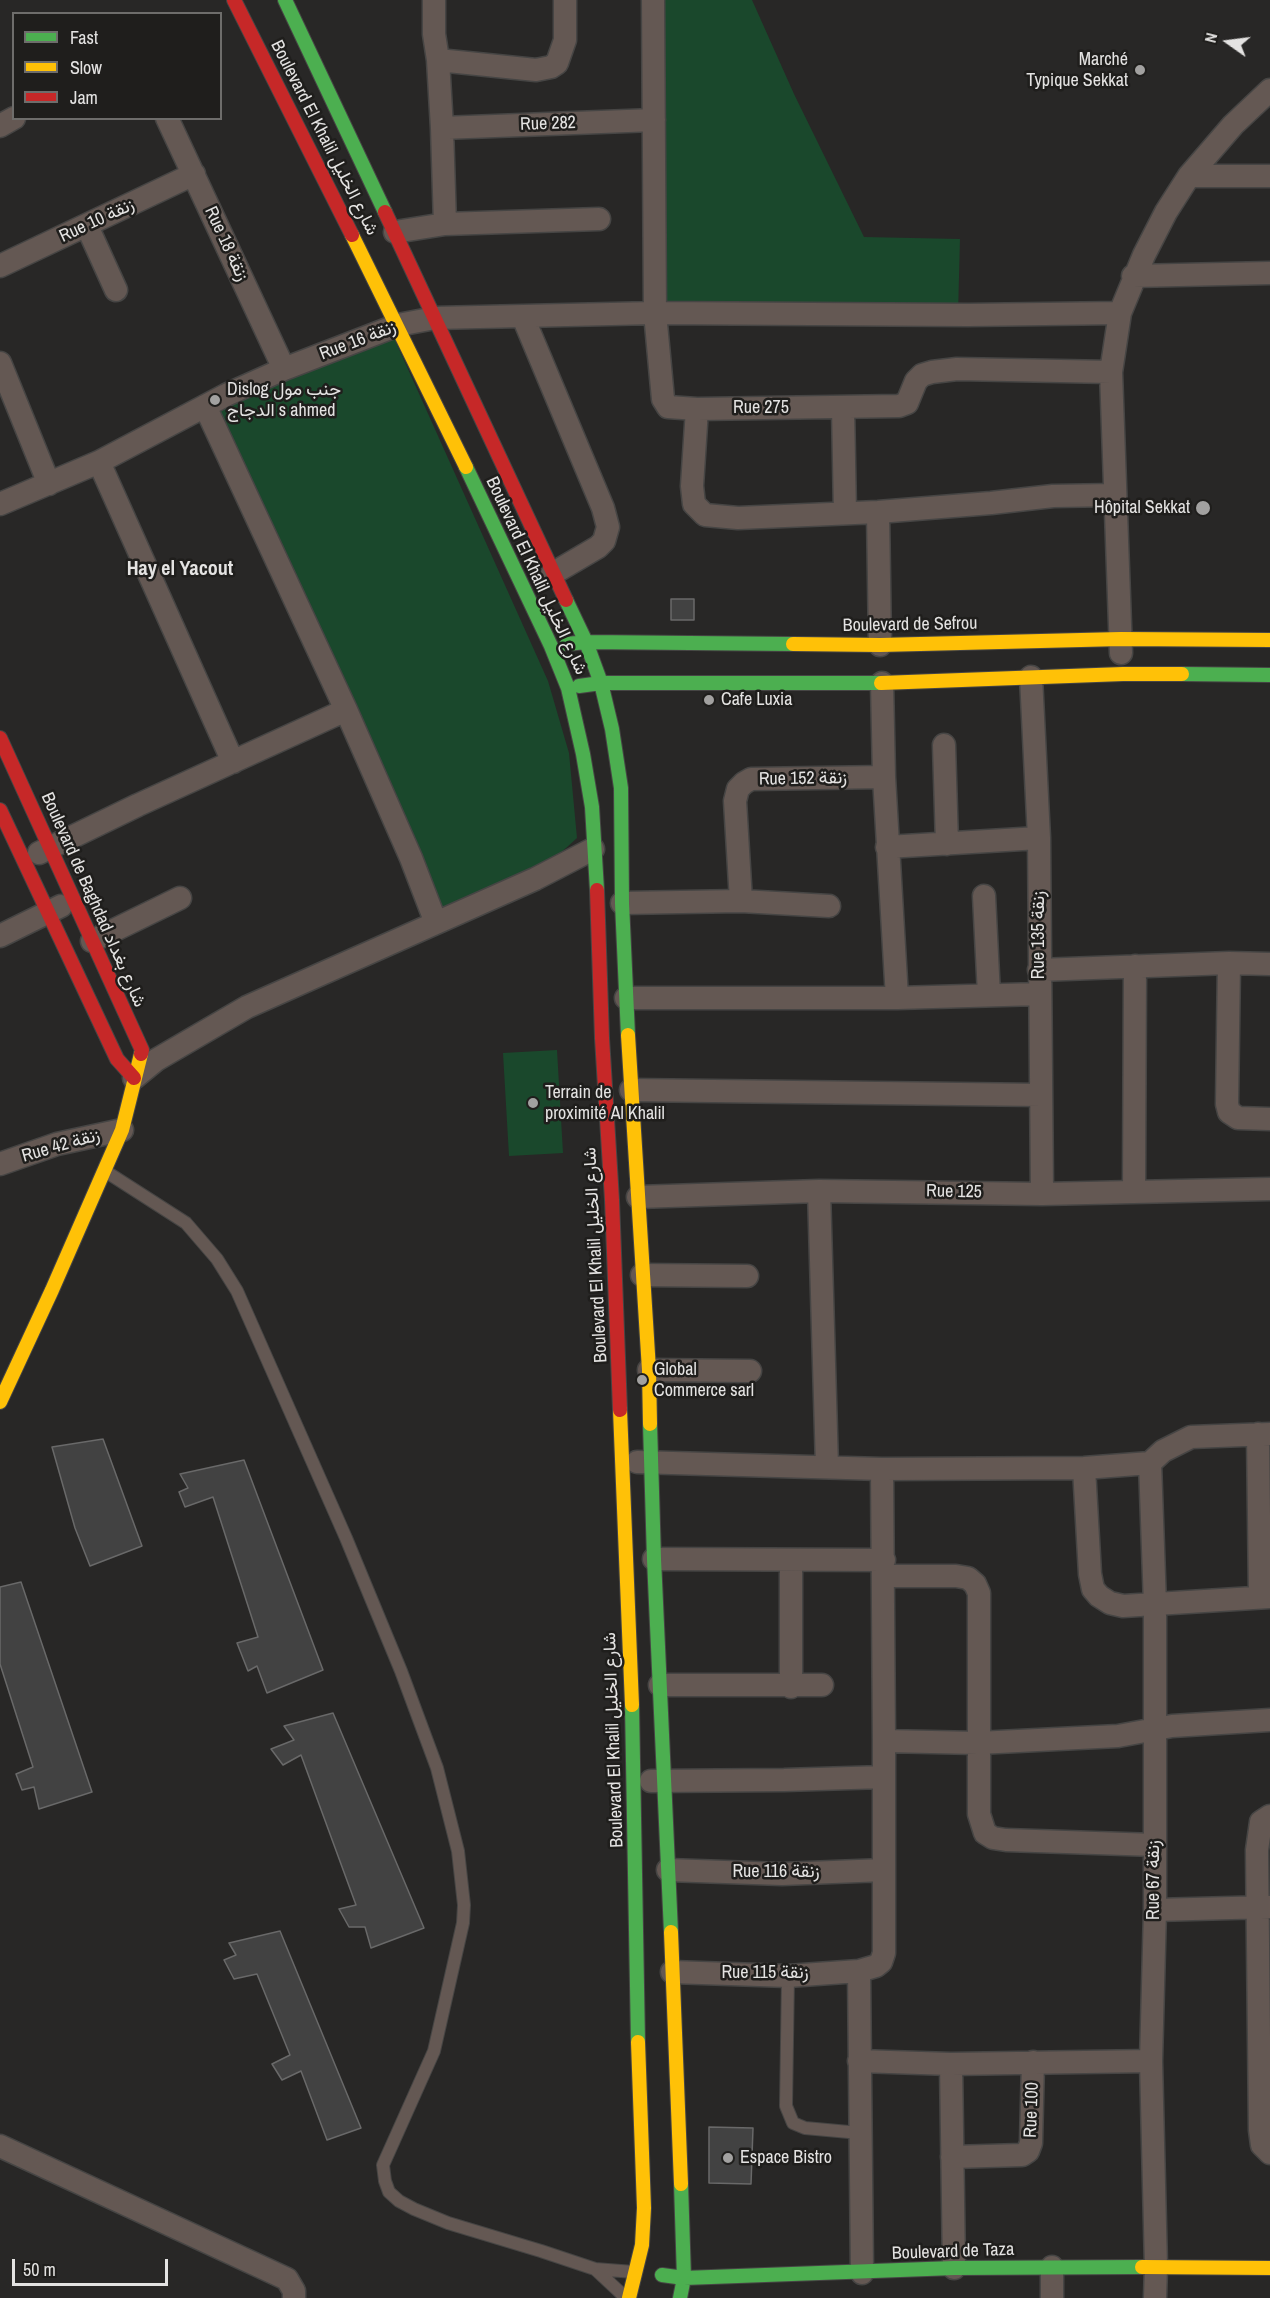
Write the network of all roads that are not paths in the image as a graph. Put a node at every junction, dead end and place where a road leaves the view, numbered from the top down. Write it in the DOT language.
graph roads {
  1 [pos="234,0"];
  2 [pos="285,0"];
  3 [pos="434,0"];
  4 [pos="565,0"];
  5 [pos="652,0"];
  6 [pos="438,60"];
  7 [pos="1270,90"];
  8 [pos="168,120"];
  9 [pos="654,120"];
  10 [pos="442,128"];
  11 [pos="194,174"];
  12 [pos="1190,176"];
  13 [pos="1270,176"];
  14 [pos="599,219"];
  15 [pos="445,224"];
  16 [pos="87,226"];
  17 [pos="395,232"];
  18 [pos="0,266"];
  19 [pos="1270,273"];
  20 [pos="1133,276"];
  21 [pos="116,290"];
  22 [pos="655,313"];
  23 [pos="1120,313"];
  24 [pos="523,317"];
  25 [pos="435,318"];
  26 [pos="398,325"];
  27 [pos="0,363"];
  28 [pos="284,369"];
  29 [pos="1111,372"];
  30 [pos="206,406"];
  31 [pos="843,408"];
  32 [pos="697,409"];
  33 [pos="99,462"];
  34 [pos="49,484"];
  35 [pos="1115,495"];
  36 [pos="0,504"];
  37 [pos="878,512"];
  38 [pos="845,513"];
  39 [pos="552,574"];
  40 [pos="1121,639"];
  41 [pos="1270,640"];
  42 [pos="586,642"];
  43 [pos="551,645"];
  44 [pos="880,645"];
  45 [pos="1123,674"];
  46 [pos="1270,675"];
  47 [pos="1031,676"];
  48 [pos="601,683"];
  49 [pos="882,683"];
  50 [pos="568,688"];
  51 [pos="346,710"];
  52 [pos="0,738"];
  53 [pos="944,745"];
  54 [pos="233,762"];
  55 [pos="884,777"];
  56 [pos="0,810"];
  57 [pos="1039,838"];
  58 [pos="947,844"];
  59 [pos="887,847"];
  60 [pos="50,848"];
  61 [pos="593,849"];
  62 [pos="24,861"];
  63 [pos="597,876"];
  64 [pos="535,879"];
  65 [pos="984,896"];
  66 [pos="180,898"];
  67 [pos="74,901"];
  68 [pos="741,901"];
  69 [pos="622,903"];
  70 [pos="829,906"];
  71 [pos="48,912"];
  72 [pos="436,923"];
  73 [pos="0,936"];
  74 [pos="92,941"];
  75 [pos="1229,963"];
  76 [pos="1270,964"];
  77 [pos="1136,966"];
  78 [pos="1039,970"];
  79 [pos="1039,994"];
  80 [pos="989,995"];
  81 [pos="626,998"];
  82 [pos="897,998"];
  83 [pos="134,1078"];
  84 [pos="631,1090"];
  85 [pos="1041,1095"];
  86 [pos="1270,1119"];
  87 [pos="122,1130"];
  88 [pos="0,1164"];
  89 [pos="104,1170"];
  90 [pos="1270,1189"];
  91 [pos="819,1191"];
  92 [pos="1134,1192"];
  93 [pos="1042,1194"];
  94 [pos="638,1197"];
  95 [pos="642,1275"];
  96 [pos="747,1276"];
  97 [pos="650,1370"];
  98 [pos="750,1371"];
  99 [pos="0,1402"];
  100 [pos="1264,1434"];
  101 [pos="623,1462"];
  102 [pos="651,1462"];
  103 [pos="1150,1463"];
  104 [pos="827,1467"];
  105 [pos="1084,1468"];
  106 [pos="882,1469"];
  107 [pos="654,1559"];
  108 [pos="791,1561"];
  109 [pos="884,1568"];
  110 [pos="1265,1597"];
  111 [pos="1155,1605"];
  112 [pos="660,1685"];
  113 [pos="822,1685"];
  114 [pos="791,1687"];
  115 [pos="1270,1720"];
  116 [pos="1154,1729"];
  117 [pos="884,1741"];
  118 [pos="978,1743"];
  119 [pos="884,1777"];
  120 [pos="665,1780"];
  121 [pos="634,1782"];
  122 [pos="1270,1816"];
  123 [pos="1155,1845"];
  124 [pos="668,1870"];
  125 [pos="884,1870"];
  126 [pos="1264,1907"];
  127 [pos="1155,1910"];
  128 [pos="859,1971"];
  129 [pos="672,1972"];
  130 [pos="788,1976"];
  131 [pos="1264,2002"];
  132 [pos="664,2027"];
  133 [pos="637,2028"];
  134 [pos="859,2061"];
  135 [pos="1151,2061"];
  136 [pos="1034,2062"];
  137 [pos="951,2064"];
  138 [pos="860,2133"];
  139 [pos="0,2146"];
  140 [pos="1270,2153"];
  141 [pos="952,2157"];
  142 [pos="1052,2267"];
  143 [pos="1156,2267"];
  144 [pos="954,2268"];
  145 [pos="1270,2268"];
  146 [pos="595,2270"];
  147 [pos="637,2272"];
  148 [pos="862,2273"];
  149 [pos="684,2278"];
  150 [pos="294,2298"];
  151 [pos="627,2298"];
  152 [pos="680,2298"];
  153 [pos="1052,2298"];
  154 [pos="1155,2298"];
  1 -- 26 [label="street, Boulevard El Khalil شارع الخليل"];
  2 -- 17 [label="street, Boulevard El Khalil شارع الخليل"];
  3 -- 6 [label="street"];
  4 -- 6 [label="street"];
  5 -- 9 [label="street"];
  6 -- 10 [label="street"];
  7 -- 12 [label="street"];
  8 -- 11 [label="street, Rue 18 زنقة"];
  9 -- 10 [label="street, Rue 282"];
  9 -- 22 [label="street"];
  10 -- 15 [label="street"];
  11 -- 16 [label="street, Rue 10 زنقة"];
  11 -- 28 [label="street, Rue 18 زنقة"];
  12 -- 13 [label="street"];
  12 -- 20 [label="street"];
  14 -- 15 [label="street"];
  15 -- 17 [label="street"];
  16 -- 18 [label="street, Rue 10 زنقة"];
  16 -- 21 [label="street"];
  17 -- 25 [label="street, Boulevard El Khalil شارع الخليل"];
  19 -- 20 [label="street"];
  20 -- 23 [label="street"];
  22 -- 23 [label="street, Rue 16 زنقة"];
  22 -- 24 [label="street, Rue 16 زنقة"];
  22 -- 32 [label="street, Rue 275"];
  23 -- 29 [label="street"];
  24 -- 25 [label="street, Rue 16 زنقة"];
  24 -- 39 [label="street"];
  25 -- 26 [label="street, Rue 16 زنقة"];
  25 -- 39 [label="street, Boulevard El Khalil شارع الخليل"];
  26 -- 28 [label="street, Rue 16 زنقة"];
  26 -- 43 [label="street, Boulevard El Khalil شارع الخليل"];
  27 -- 34 [label="street"];
  28 -- 30 [label="street, Rue 16 زنقة"];
  29 -- 31 [label="street, Rue 275"];
  29 -- 35 [label="street"];
  30 -- 33 [label="street, Rue 16 زنقة"];
  30 -- 51 [label="street"];
  31 -- 32 [label="street, Rue 275"];
  31 -- 38 [label="street"];
  32 -- 38 [label="street"];
  33 -- 34 [label="street, Rue 16 زنقة"];
  33 -- 54 [label="street"];
  34 -- 36 [label="street, Rue 16 زنقة"];
  35 -- 37 [label="street"];
  35 -- 40 [label="street"];
  37 -- 38 [label="street"];
  37 -- 44 [label="street"];
  39 -- 42 [label="street, Boulevard El Khalil شارع الخليل"];
  40 -- 41 [label="street, Boulevard de Sefrou"];
  40 -- 44 [label="street, Boulevard de Sefrou"];
  40 -- 45 [label="street"];
  42 -- 43 [label="street, Boulevard de Sefrou"];
  42 -- 44 [label="street, Boulevard de Sefrou"];
  42 -- 48 [label="street, Boulevard El Khalil شارع الخليل"];
  43 -- 50 [label="street, Boulevard El Khalil شارع الخليل"];
  45 -- 46 [label="street"];
  45 -- 47 [label="street"];
  47 -- 49 [label="street"];
  47 -- 57 [label="street, Rue 135 زنقة"];
  48 -- 49 [label="street"];
  48 -- 50 [label="street"];
  48 -- 69 [label="street, Boulevard El Khalil شارع الخليل"];
  49 -- 55 [label="street"];
  50 -- 61 [label="street, Boulevard El Khalil شارع الخليل"];
  51 -- 54 [label="street"];
  51 -- 72 [label="street"];
  52 -- 60 [label="street, Boulevard de Baghdad شارع بغداد"];
  53 -- 58 [label="street"];
  54 -- 60 [label="street"];
  55 -- 59 [label="street"];
  55 -- 68 [label="street, Rue 152 زنقة"];
  56 -- 62 [label="street"];
  57 -- 58 [label="street"];
  57 -- 78 [label="street, Rue 135 زنقة"];
  58 -- 59 [label="street"];
  59 -- 82 [label="street"];
  60 -- 62 [label="street"];
  60 -- 67 [label="street, Boulevard de Baghdad شارع بغداد"];
  61 -- 63 [label="street, Boulevard El Khalil شارع الخليل"];
  61 -- 64 [label="street"];
  62 -- 71 [label="street"];
  63 -- 64 [label="street"];
  63 -- 101 [label="street, Boulevard El Khalil شارع الخليل"];
  64 -- 72 [label="street"];
  65 -- 80 [label="street"];
  66 -- 74 [label="street"];
  67 -- 71 [label="street"];
  67 -- 74 [label="street, Boulevard de Baghdad شارع بغداد"];
  68 -- 69 [label="street"];
  68 -- 70 [label="street"];
  69 -- 81 [label="street, Boulevard El Khalil شارع الخليل"];
  71 -- 73 [label="street"];
  71 -- 83 [label="street"];
  72 -- 83 [label="street"];
  74 -- 83 [label="street, Boulevard de Baghdad شارع بغداد"];
  75 -- 76 [label="street"];
  75 -- 77 [label="street"];
  75 -- 86 [label="street"];
  77 -- 78 [label="street"];
  77 -- 92 [label="street"];
  78 -- 79 [label="street, Rue 135 زنقة"];
  79 -- 80 [label="street"];
  79 -- 85 [label="street, Rue 135 زنقة"];
  80 -- 82 [label="street"];
  81 -- 82 [label="street"];
  81 -- 84 [label="street, Boulevard El Khalil شارع الخليل"];
  83 -- 87 [label="street, Boulevard de Baghdad شارع بغداد"];
  84 -- 85 [label="street"];
  84 -- 94 [label="street, Boulevard El Khalil شارع الخليل"];
  85 -- 93 [label="street, Rue 135 زنقة"];
  87 -- 88 [label="street, Rue 42 زنقة"];
  87 -- 89 [label="street, Boulevard de Baghdad شارع بغداد"];
  89 -- 99 [label="street, Boulevard de Baghdad شارع بغداد"];
  89 -- 146 [label="lane"];
  90 -- 92 [label="street, Rue 125"];
  91 -- 93 [label="street, Rue 125"];
  91 -- 94 [label="street, Rue 125"];
  91 -- 104 [label="street"];
  92 -- 93 [label="street, Rue 125"];
  94 -- 95 [label="street, Boulevard El Khalil شارع الخليل"];
  95 -- 96 [label="street"];
  95 -- 97 [label="street, Boulevard El Khalil شارع الخليل"];
  97 -- 98 [label="street"];
  97 -- 102 [label="street, Boulevard El Khalil شارع الخليل"];
  100 -- 103 [label="street"];
  100 -- 110 [label="street"];
  101 -- 102 [label="street"];
  101 -- 121 [label="street, Boulevard El Khalil شارع الخليل"];
  102 -- 104 [label="street"];
  102 -- 107 [label="street, Boulevard El Khalil شارع الخليل"];
  103 -- 105 [label="street"];
  103 -- 111 [label="street, Rue 67 زنقة"];
  104 -- 106 [label="street"];
  105 -- 106 [label="street"];
  105 -- 111 [label="street"];
  106 -- 109 [label="street"];
  107 -- 108 [label="street"];
  107 -- 112 [label="street, Boulevard El Khalil شارع الخليل"];
  108 -- 109 [label="street"];
  108 -- 114 [label="street"];
  109 -- 117 [label="street"];
  109 -- 118 [label="street"];
  110 -- 111 [label="street"];
  111 -- 116 [label="street, Rue 67 زنقة"];
  112 -- 114 [label="street"];
  112 -- 120 [label="street, Boulevard El Khalil شارع الخليل"];
  113 -- 114 [label="street"];
  115 -- 116 [label="street"];
  116 -- 118 [label="street"];
  116 -- 123 [label="street, Rue 67 زنقة"];
  117 -- 118 [label="street"];
  117 -- 119 [label="street"];
  118 -- 123 [label="street"];
  119 -- 120 [label="street"];
  119 -- 125 [label="street"];
  120 -- 121 [label="street"];
  120 -- 124 [label="street, Boulevard El Khalil شارع الخليل"];
  121 -- 133 [label="street, Boulevard El Khalil شارع الخليل"];
  122 -- 126 [label="street"];
  123 -- 127 [label="street, Rue 67 زنقة"];
  124 -- 125 [label="street, Rue 116 زنقة"];
  124 -- 129 [label="street, Boulevard El Khalil شارع الخليل"];
  125 -- 128 [label="street"];
  126 -- 127 [label="street"];
  126 -- 131 [label="street"];
  127 -- 135 [label="street, Rue 67 زنقة"];
  128 -- 130 [label="street, Rue 115 زنقة"];
  128 -- 134 [label="street"];
  129 -- 130 [label="street, Rue 115 زنقة"];
  129 -- 132 [label="street, Boulevard El Khalil شارع الخليل"];
  130 -- 138 [label="lane"];
  131 -- 140 [label="street"];
  132 -- 133 [label="street"];
  132 -- 149 [label="street, Boulevard El Khalil شارع الخليل"];
  133 -- 147 [label="street, Boulevard El Khalil شارع الخليل"];
  134 -- 137 [label="street"];
  134 -- 138 [label="street"];
  135 -- 136 [label="street"];
  135 -- 143 [label="street, Rue 67 زنقة"];
  136 -- 137 [label="street"];
  136 -- 141 [label="street, Rue 100"];
  137 -- 141 [label="street"];
  138 -- 148 [label="street"];
  139 -- 150 [label="street"];
  141 -- 144 [label="street"];
  142 -- 143 [label="street, Boulevard de Taza"];
  142 -- 144 [label="street, Boulevard de Taza"];
  142 -- 153 [label="street"];
  143 -- 145 [label="street, Boulevard de Taza"];
  143 -- 154 [label="street, Rue 67 زنقة"];
  144 -- 148 [label="street, Boulevard de Taza"];
  146 -- 147 [label="lane"];
  146 -- 151 [label="lane"];
  147 -- 149 [label="street, Boulevard de Taza"];
  147 -- 151 [label="street, Boulevard El Khalil شارع الخليل"];
  148 -- 149 [label="street, Boulevard de Taza"];
  149 -- 152 [label="street, Boulevard El Khalil شارع الخليل"];
}
